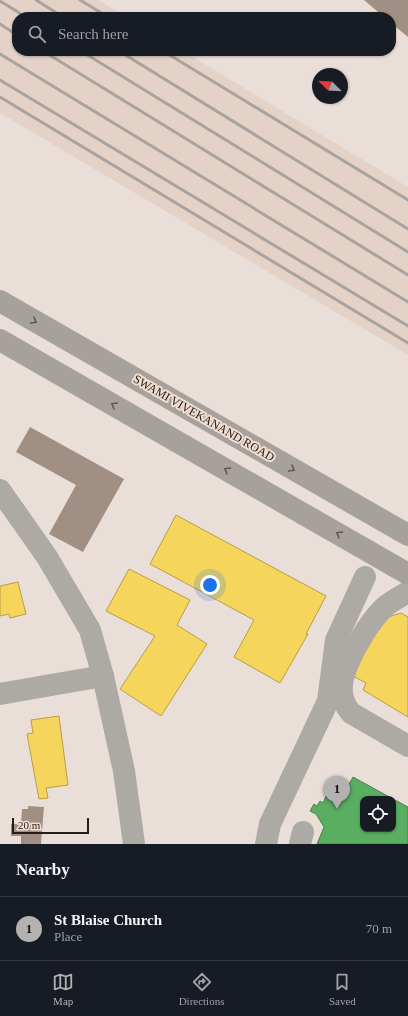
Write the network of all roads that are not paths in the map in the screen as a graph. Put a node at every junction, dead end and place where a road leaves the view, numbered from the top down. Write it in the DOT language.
graph roads {
  1 [pos="0,301"];
  2 [pos="0,340"];
  3 [pos="0,490"];
  4 [pos="389,524"];
  5 [pos="408,535"];
  6 [pos="373,554"];
  7 [pos="408,574"];
  8 [pos="365,577"];
  9 [pos="408,592"];
  10 [pos="103,676"];
  11 [pos="0,694"];
  12 [pos="408,746"];
  13 [pos="134,844"];
  14 [pos="266,844"];
  1 -- 4 [label="main road, SWAMI VIVEKANAND ROAD, one-way"];
  6 -- 2 [label="main road, one-way"];
  3 -- 10 [label="street"];
  4 -- 5 [label="main road, SWAMI VIVEKANAND ROAD"];
  4 -- 6 [label="main road"];
  6 -- 7 [label="main road"];
  8 -- 14 [label="street"];
  9 -- 12 [label="street"];
  10 -- 11 [label="street"];
  10 -- 13 [label="street"];
}
